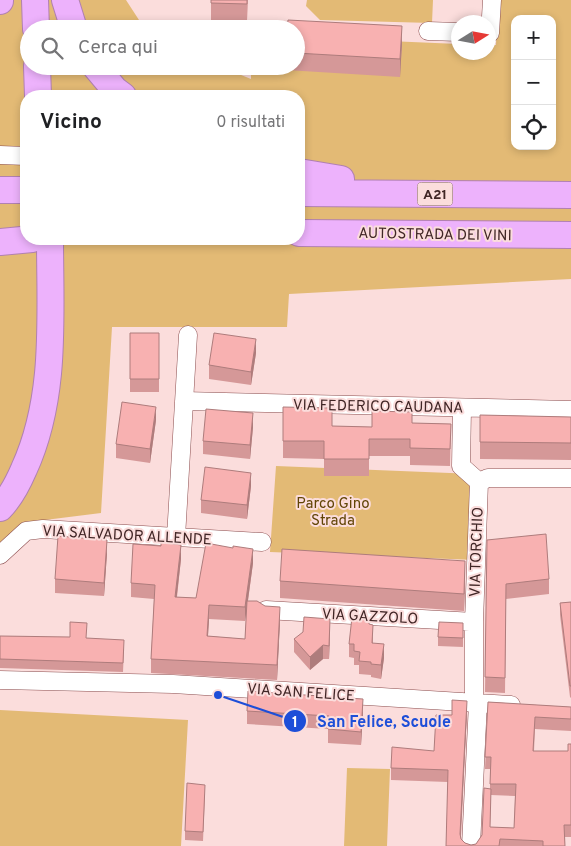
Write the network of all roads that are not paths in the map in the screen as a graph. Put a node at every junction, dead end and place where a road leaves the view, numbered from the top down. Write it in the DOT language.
graph roads {
  1 [pos="35,0"];
  2 [pos="50,0"];
  3 [pos="65,0"];
  4 [pos="492,0"];
  5 [pos="491,15"];
  6 [pos="36,20"];
  7 [pos="50,20"];
  8 [pos="71,20"];
  9 [pos="428,31"];
  10 [pos="451,32"];
  11 [pos="37,75"];
  12 [pos="50,75"];
  13 [pos="102,75"];
  14 [pos="38,90"];
  15 [pos="50,90"];
  16 [pos="115,90"];
  17 [pos="0,155"];
  18 [pos="20,156"];
  19 [pos="305,173"];
  20 [pos="305,193"];
  21 [pos="506,195"];
  22 [pos="571,195"];
  23 [pos="0,231"];
  24 [pos="20,232"];
  25 [pos="305,232"];
  26 [pos="571,235"];
  27 [pos="20,240"];
  28 [pos="0,242"];
  29 [pos="38,245"];
  30 [pos="50,245"];
  31 [pos="188,336"];
  32 [pos="184,401"];
  33 [pos="462,409"];
  34 [pos="571,410"];
  35 [pos="571,478"];
  36 [pos="479,482"];
  37 [pos="0,487"];
  38 [pos="0,508"];
  39 [pos="176,537"];
  40 [pos="262,542"];
  41 [pos="0,555"];
  42 [pos="266,610"];
  43 [pos="474,622"];
  44 [pos="0,680"];
  45 [pos="476,703"];
  46 [pos="526,706"];
  47 [pos="471,846"];
  1 -- 6 [label="highway"];
  2 -- 7 [label="highway"];
  3 -- 8 [label="highway"];
  4 -- 5 [label="street"];
  9 -- 10 [label="street"];
  11 -- 14 [label="highway"];
  12 -- 15 [label="highway"];
  13 -- 16 [label="highway"];
  17 -- 18 [label="street"];
  19 -- 21 [label="highway"];
  20 -- 21 [label="highway, A21"];
  21 -- 22 [label="highway, A21"];
  23 -- 24 [label="highway"];
  25 -- 26 [label="highway, AUTOSTRADA DEI VINI"];
  27 -- 28 [label="highway"];
  29 -- 37 [label="highway"];
  30 -- 38 [label="highway"];
  31 -- 32 [label="street"];
  32 -- 33 [label="street, VIA FEDERICO CAUDANA"];
  32 -- 39 [label="street"];
  33 -- 34 [label="street, VIA FEDERICO CAUDANA"];
  33 -- 36 [label="street"];
  35 -- 36 [label="street"];
  36 -- 43 [label="street, VIA TORCHIO"];
  39 -- 40 [label="street, VIA SALVADOR ALLENDE"];
  39 -- 41 [label="street, VIA SALVADOR ALLENDE"];
  42 -- 43 [label="street, VIA GAZZOLO"];
  43 -- 45 [label="street, VIA TORCHIO"];
  44 -- 45 [label="street, VIA SAN FELICE"];
  45 -- 46 [label="street, VIA SAN FELICE"];
  45 -- 47 [label="street, VIA TORCHIO"];
}
